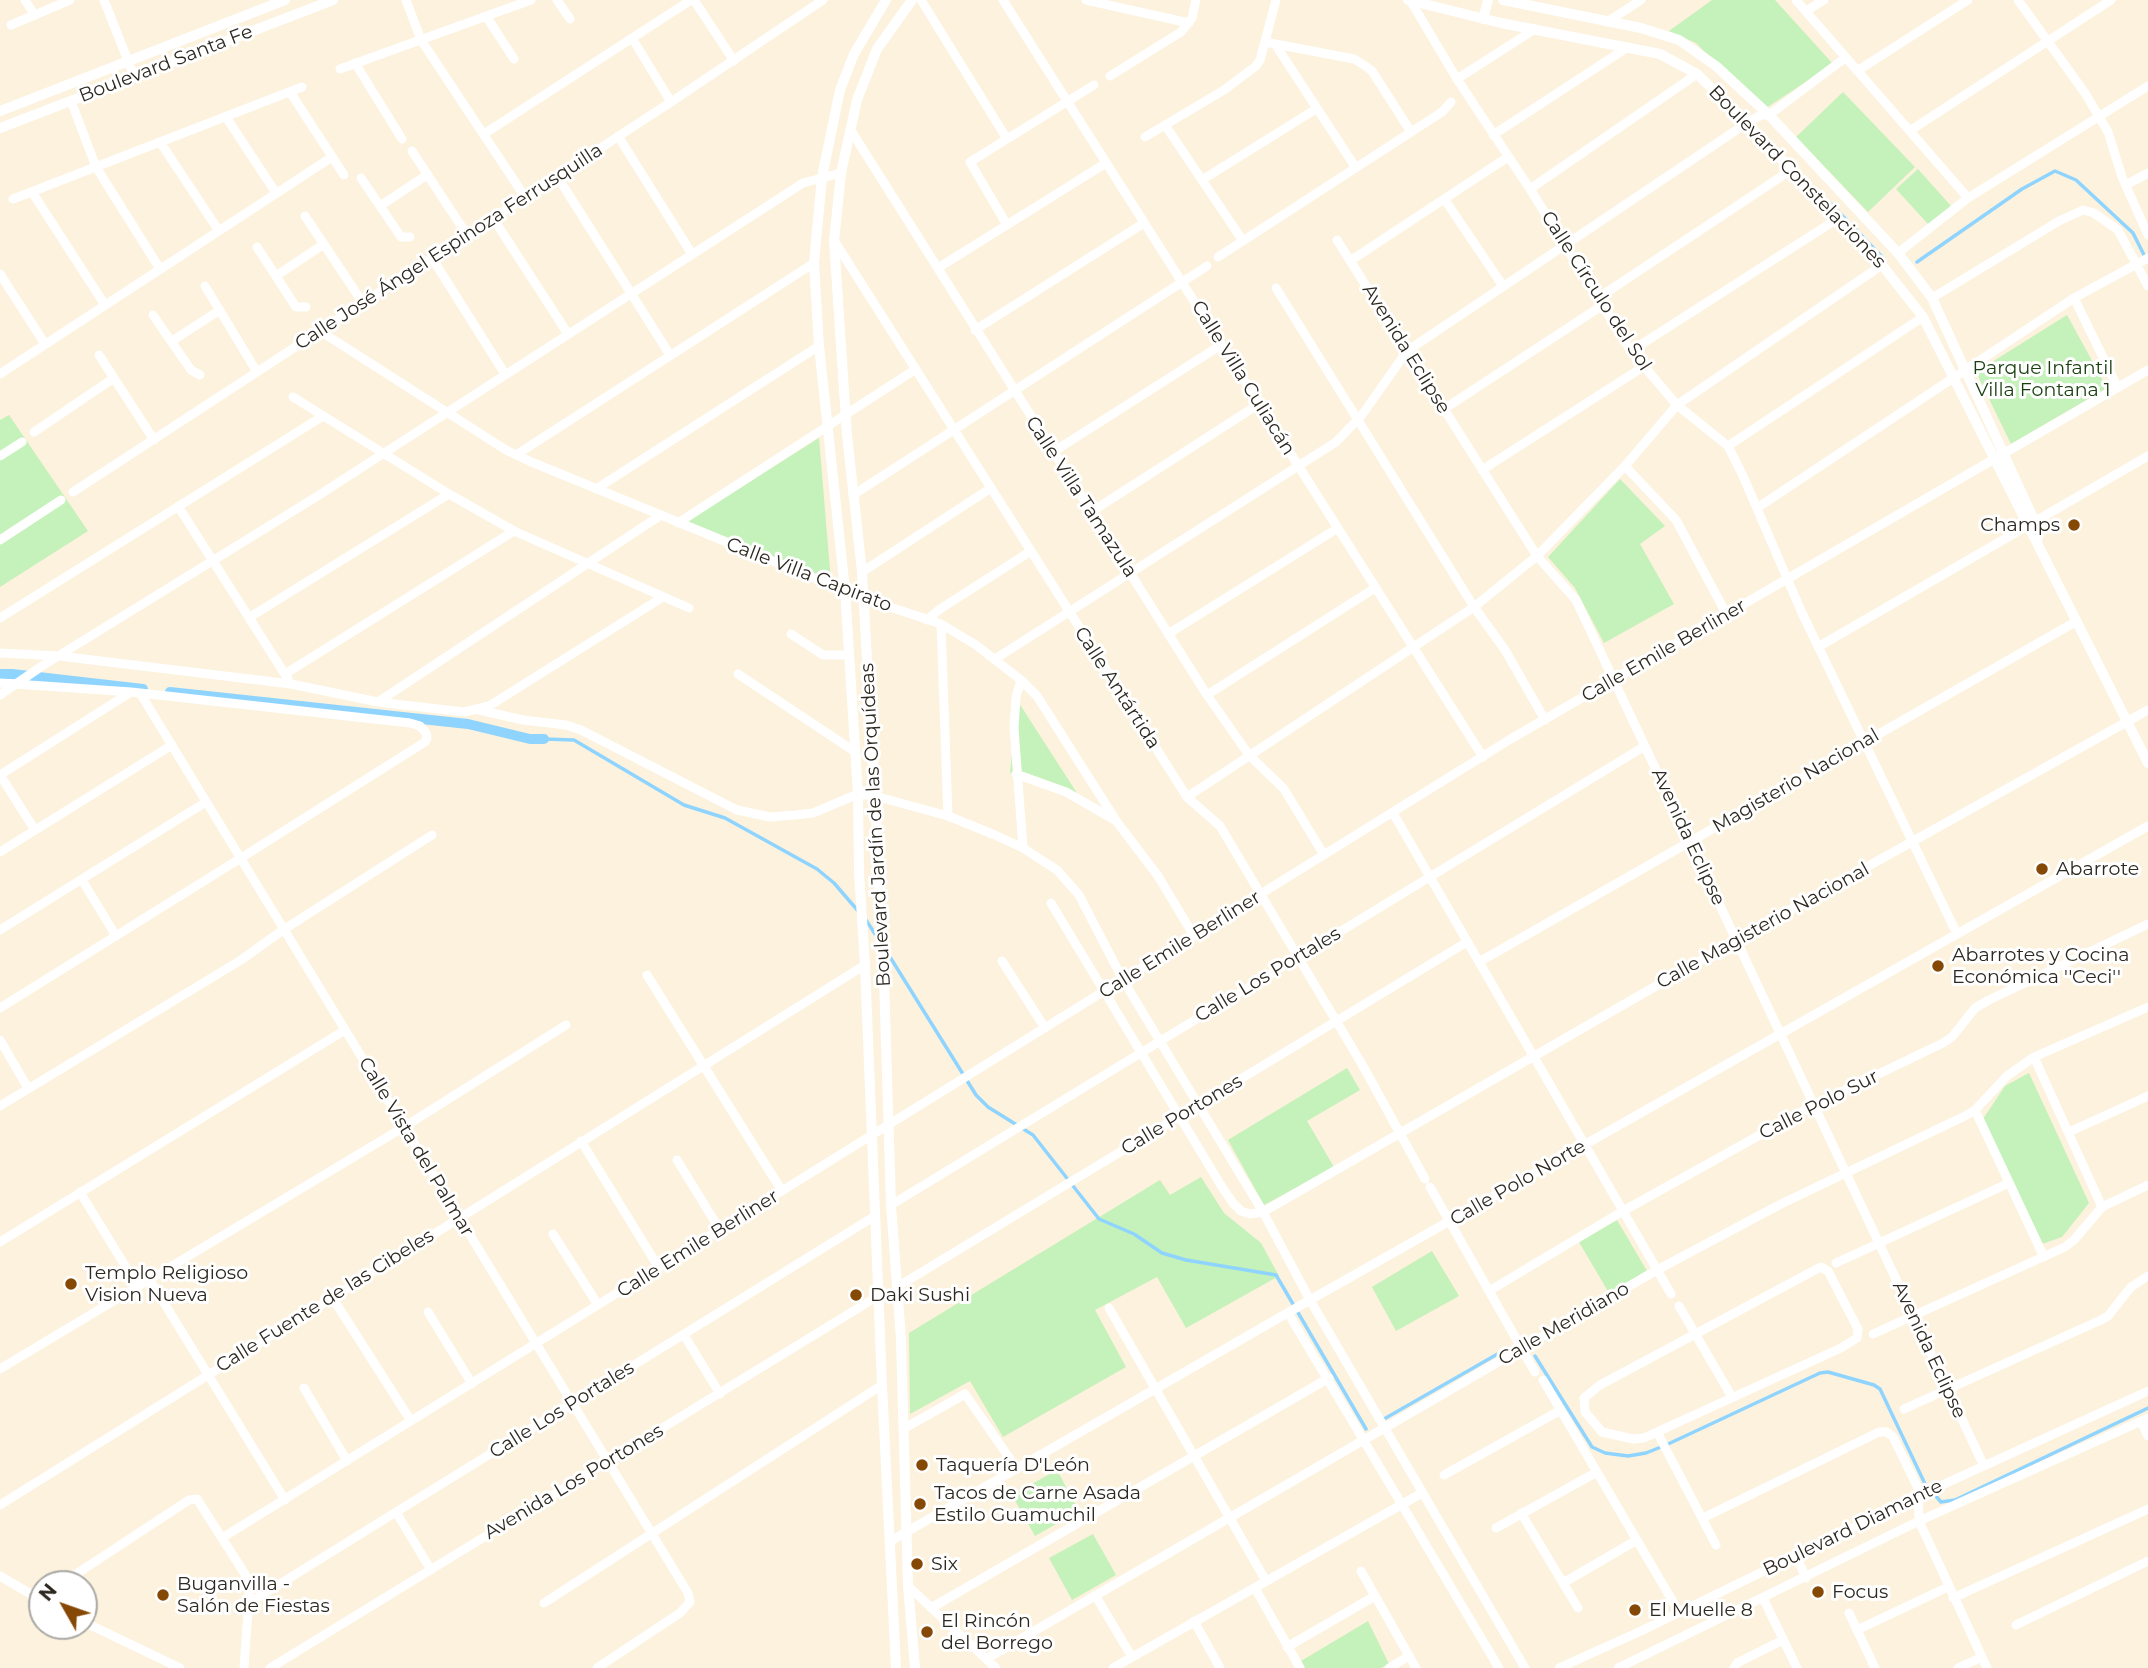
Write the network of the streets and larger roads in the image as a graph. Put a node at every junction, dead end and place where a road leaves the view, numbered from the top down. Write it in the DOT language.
graph roads {
  1 [pos="24,0"];
  2 [pos="70,0"];
  3 [pos="104,0"];
  4 [pos="285,0"];
  5 [pos="332,0"];
  6 [pos="406,0"];
  7 [pos="531,0"];
  8 [pos="558,0"];
  9 [pos="693,0"];
  10 [pos="823,0"];
  11 [pos="886,0"];
  12 [pos="912,0"];
  13 [pos="920,0"];
  14 [pos="1003,0"];
  15 [pos="1086,0"];
  16 [pos="1196,0"];
  17 [pos="1276,0"];
  18 [pos="1409,0"];
  19 [pos="1488,0"];
  20 [pos="1503,0"];
  21 [pos="1641,0"];
  22 [pos="1796,0"];
  23 [pos="1824,0"];
  24 [pos="1968,0"];
  25 [pos="2018,0"];
  26 [pos="2111,0"];
  27 [pos="1523,2"];
  28 [pos="1806,11"];
  29 [pos="34,14"];
  30 [pos="486,16"];
  31 [pos="570,19"];
  32 [pos="1483,19"];
  33 [pos="1608,22"];
  34 [pos="1189,23"];
  35 [pos="11,24"];
  36 [pos="1535,29"];
  37 [pos="632,38"];
  38 [pos="421,40"];
  39 [pos="2048,41"];
  40 [pos="1265,42"];
  41 [pos="1275,44"];
  42 [pos="1628,47"];
  43 [pos="1845,58"];
  44 [pos="514,59"];
  45 [pos="129,61"];
  46 [pos="734,61"];
  47 [pos="355,63"];
  48 [pos="340,69"];
  49 [pos="1857,71"];
  50 [pos="1697,74"];
  51 [pos="134,76"];
  52 [pos="1110,76"];
  53 [pos="1457,79"];
  54 [pos="1094,85"];
  55 [pos="2148,86"];
  56 [pos="302,87"];
  57 [pos="289,92"];
  58 [pos="71,101"];
  59 [pos="1067,102"];
  60 [pos="1451,102"];
  61 [pos="671,103"];
  62 [pos="1316,109"];
  63 [pos="0,111"];
  64 [pos="1765,115"];
  65 [pos="2098,115"];
  66 [pos="226,117"];
  67 [pos="1748,122"];
  68 [pos="1165,125"];
  69 [pos="0,128"];
  70 [pos="850,129"];
  71 [pos="1910,130"];
  72 [pos="1411,132"];
  73 [pos="484,134"];
  74 [pos="1493,135"];
  75 [pos="618,136"];
  76 [pos="1145,137"];
  77 [pos="402,139"];
  78 [pos="1007,139"];
  79 [pos="160,142"];
  80 [pos="412,150"];
  81 [pos="332,157"];
  82 [pos="1508,157"];
  83 [pos="1106,163"];
  84 [pos="96,167"];
  85 [pos="1356,168"];
  86 [pos="1791,170"];
  87 [pos="841,173"];
  88 [pos="2148,173"];
  89 [pos="344,175"];
  90 [pos="427,175"];
  91 [pos="557,176"];
  92 [pos="822,177"];
  93 [pos="361,178"];
  94 [pos="1202,180"];
  95 [pos="2126,185"];
  96 [pos="1530,189"];
  97 [pos="32,192"];
  98 [pos="276,193"];
  99 [pos="525,197"];
  100 [pos="1968,198"];
  101 [pos="13,199"];
  102 [pos="1445,200"];
  103 [pos="380,206"];
  104 [pos="305,216"];
  105 [pos="493,218"];
  106 [pos="1837,219"];
  107 [pos="1144,223"];
  108 [pos="1007,225"];
  109 [pos="219,231"];
  110 [pos="467,235"];
  111 [pos="2148,235"];
  112 [pos="410,237"];
  113 [pos="1337,240"];
  114 [pos="834,241"];
  115 [pos="1243,241"];
  116 [pos="324,244"];
  117 [pos="1565,244"];
  118 [pos="257,247"];
  119 [pos="1898,253"];
  120 [pos="692,254"];
  121 [pos="1217,257"];
  122 [pos="432,258"];
  123 [pos="1350,261"];
  124 [pos="814,263"];
  125 [pos="2139,263"];
  126 [pos="1882,265"];
  127 [pos="1207,266"];
  128 [pos="938,268"];
  129 [pos="160,270"];
  130 [pos="0,274"];
  131 [pos="1916,275"];
  132 [pos="276,276"];
  133 [pos="1182,282"];
  134 [pos="205,286"];
  135 [pos="1503,286"];
  136 [pos="2148,286"];
  137 [pos="1901,287"];
  138 [pos="1276,288"];
  139 [pos="631,294"];
  140 [pos="1932,298"];
  141 [pos="2074,298"];
  142 [pos="1601,301"];
  143 [pos="363,303"];
  144 [pos="105,305"];
  145 [pos="306,307"];
  146 [pos="220,310"];
  147 [pos="153,315"];
  148 [pos="1923,317"];
  149 [pos="975,330"];
  150 [pos="320,331"];
  151 [pos="568,334"];
  152 [pos="172,341"];
  153 [pos="45,344"];
  154 [pos="819,345"];
  155 [pos="1222,345"];
  156 [pos="1407,351"];
  157 [pos="1631,352"];
  158 [pos="99,355"];
  159 [pos="670,355"];
  160 [pos="1643,367"];
  161 [pos="1966,368"];
  162 [pos="916,369"];
  163 [pos="2148,370"];
  164 [pos="257,372"];
  165 [pos="0,374"];
  166 [pos="505,374"];
  167 [pos="200,375"];
  168 [pos="1954,376"];
  169 [pos="114,378"];
  170 [pos="2118,388"];
  171 [pos="1014,392"];
  172 [pos="293,397"];
  173 [pos="1259,404"];
  174 [pos="1677,405"];
  175 [pos="1444,409"];
  176 [pos="446,412"];
  177 [pos="847,414"];
  178 [pos="323,416"];
  179 [pos="1357,421"];
  180 [pos="827,427"];
  181 [pos="954,431"];
  182 [pos="34,432"];
  183 [pos="154,440"];
  184 [pos="22,442"];
  185 [pos="1728,446"];
  186 [pos="382,452"];
  187 [pos="1053,452"];
  188 [pos="516,455"];
  189 [pos="0,456"];
  190 [pos="1999,456"];
  191 [pos="2148,456"];
  192 [pos="1298,466"];
  193 [pos="1625,466"];
  194 [pos="1482,470"];
  195 [pos="991,488"];
  196 [pos="596,489"];
  197 [pos="73,492"];
  198 [pos="449,494"];
  199 [pos="853,495"];
  200 [pos="61,500"];
  201 [pos="178,506"];
  202 [pos="1757,508"];
  203 [pos="1091,512"];
  204 [pos="661,515"];
  205 [pos="678,523"];
  206 [pos="2031,524"];
  207 [pos="1338,528"];
  208 [pos="514,531"];
  209 [pos="0,540"];
  210 [pos="1031,551"];
  211 [pos="1537,556"];
  212 [pos="212,560"];
  213 [pos="590,564"];
  214 [pos="862,572"];
  215 [pos="1130,573"];
  216 [pos="1787,579"];
  217 [pos="1375,588"];
  218 [pos="845,590"];
  219 [pos="663,597"];
  220 [pos="863,598"];
  221 [pos="1474,607"];
  222 [pos="689,608"];
  223 [pos="1069,612"];
  224 [pos="1727,615"];
  225 [pos="250,617"];
  226 [pos="0,618"];
  227 [pos="927,620"];
  228 [pos="2077,621"];
  229 [pos="941,624"];
  230 [pos="791,634"];
  231 [pos="1168,634"];
  232 [pos="1413,647"];
  233 [pos="1818,647"];
  234 [pos="0,653"];
  235 [pos="849,655"];
  236 [pos="59,656"];
  237 [pos="995,659"];
  238 [pos="285,674"];
  239 [pos="738,674"];
  240 [pos="22,680"];
  241 [pos="1021,680"];
  242 [pos="1614,680"];
  243 [pos="0,683"];
  244 [pos="291,684"];
  245 [pos="135,692"];
  246 [pos="0,695"];
  247 [pos="1207,695"];
  248 [pos="378,702"];
  249 [pos="479,710"];
  250 [pos="2148,710"];
  251 [pos="1545,720"];
  252 [pos="2128,722"];
  253 [pos="1864,743"];
  254 [pos="172,745"];
  255 [pos="1645,746"];
  256 [pos="854,751"];
  257 [pos="1249,755"];
  258 [pos="1483,757"];
  259 [pos="2148,763"];
  260 [pos="1016,774"];
  261 [pos="0,775"];
  262 [pos="858,794"];
  263 [pos="875,796"];
  264 [pos="1187,797"];
  265 [pos="206,802"];
  266 [pos="1393,813"];
  267 [pos="948,816"];
  268 [pos="1117,822"];
  269 [pos="2148,826"];
  270 [pos="34,831"];
  271 [pos="432,835"];
  272 [pos="1690,842"];
  273 [pos="1913,842"];
  274 [pos="1023,848"];
  275 [pos="0,852"];
  276 [pos="1325,855"];
  277 [pos="241,858"];
  278 [pos="1430,877"];
  279 [pos="82,880"];
  280 [pos="1261,895"];
  281 [pos="1051,904"];
  282 [pos="2148,924"];
  283 [pos="0,930"];
  284 [pos="283,930"];
  285 [pos="1957,934"];
  286 [pos="116,936"];
  287 [pos="1194,936"];
  288 [pos="1736,940"];
  289 [pos="1467,942"];
  290 [pos="1298,957"];
  291 [pos="1002,961"];
  292 [pos="1479,962"];
  293 [pos="865,965"];
  294 [pos="647,975"];
  295 [pos="1124,980"];
  296 [pos="1105,991"];
  297 [pos="0,1007"];
  298 [pos="2148,1007"];
  299 [pos="1337,1022"];
  300 [pos="566,1025"];
  301 [pos="1045,1028"];
  302 [pos="345,1030"];
  303 [pos="1781,1034"];
  304 [pos="0,1040"];
  305 [pos="1160,1041"];
  306 [pos="1141,1052"];
  307 [pos="1533,1056"];
  308 [pos="2034,1057"];
  309 [pos="703,1065"];
  310 [pos="28,1088"];
  311 [pos="2148,1096"];
  312 [pos="1199,1105"];
  313 [pos="1814,1105"];
  314 [pos="0,1106"];
  315 [pos="1975,1110"];
  316 [pos="1180,1117"];
  317 [pos="888,1125"];
  318 [pos="404,1127"];
  319 [pos="1399,1132"];
  320 [pos="2069,1132"];
  321 [pos="872,1136"];
  322 [pos="582,1141"];
  323 [pos="1585,1145"];
  324 [pos="677,1160"];
  325 [pos="1846,1174"];
  326 [pos="2010,1183"];
  327 [pos="2148,1185"];
  328 [pos="782,1191"];
  329 [pos="80,1192"];
  330 [pos="891,1205"];
  331 [pos="2102,1207"];
  332 [pos="1623,1211"];
  333 [pos="1263,1212"];
  334 [pos="876,1216"];
  335 [pos="459,1217"];
  336 [pos="1450,1222"];
  337 [pos="720,1230"];
  338 [pos="553,1234"];
  339 [pos="0,1242"];
  340 [pos="1879,1243"];
  341 [pos="2044,1257"];
  342 [pos="1836,1262"];
  343 [pos="659,1268"];
  344 [pos="1657,1270"];
  345 [pos="2148,1276"];
  346 [pos="150,1280"];
  347 [pos="138,1287"];
  348 [pos="897,1287"];
  349 [pos="1489,1292"];
  350 [pos="1671,1294"];
  351 [pos="878,1296"];
  352 [pos="332,1297"];
  353 [pos="1310,1300"];
  354 [pos="598,1306"];
  355 [pos="1679,1306"];
  356 [pos="1109,1308"];
  357 [pos="428,1312"];
  358 [pos="1288,1313"];
  359 [pos="1913,1317"];
  360 [pos="1695,1334"];
  361 [pos="1873,1334"];
  362 [pos="684,1335"];
  363 [pos="536,1344"];
  364 [pos="1522,1349"];
  365 [pos="0,1369"];
  366 [pos="1535,1373"];
  367 [pos="208,1374"];
  368 [pos="1329,1378"];
  369 [pos="1544,1380"];
  370 [pos="472,1384"];
  371 [pos="882,1385"];
  372 [pos="304,1388"];
  373 [pos="1156,1389"];
  374 [pos="1947,1390"];
  375 [pos="2148,1391"];
  376 [pos="720,1394"];
  377 [pos="1732,1397"];
  378 [pos="572,1403"];
  379 [pos="1905,1409"];
  380 [pos="1561,1410"];
  381 [pos="2145,1420"];
  382 [pos="411,1421"];
  383 [pos="905,1428"];
  384 [pos="1385,1428"];
  385 [pos="1659,1436"];
  386 [pos="2148,1436"];
  387 [pos="1364,1440"];
  388 [pos="1194,1456"];
  389 [pos="347,1461"];
  390 [pos="608,1461"];
  391 [pos="1984,1466"];
  392 [pos="1017,1469"];
  393 [pos="1597,1472"];
  394 [pos="1444,1475"];
  395 [pos="1422,1493"];
  396 [pos="1918,1496"];
  397 [pos="285,1500"];
  398 [pos="1402,1504"];
  399 [pos="0,1505"];
  400 [pos="2148,1509"];
  401 [pos="396,1512"];
  402 [pos="1521,1513"];
  403 [pos="1230,1518"];
  404 [pos="1703,1518"];
  405 [pos="1919,1521"];
  406 [pos="1496,1528"];
  407 [pos="907,1532"];
  408 [pos="652,1534"];
  409 [pos="222,1538"];
  410 [pos="1637,1540"];
  411 [pos="889,1542"];
  412 [pos="1716,1545"];
  413 [pos="1797,1555"];
  414 [pos="2148,1561"];
  415 [pos="83,1570"];
  416 [pos="431,1570"];
  417 [pos="1361,1571"];
  418 [pos="0,1576"];
  419 [pos="1806,1578"];
  420 [pos="1266,1581"];
  421 [pos="1563,1583"];
  422 [pos="908,1586"];
  423 [pos="1948,1587"];
  424 [pos="1255,1588"];
  425 [pos="28,1592"];
  426 [pos="1095,1595"];
  427 [pos="1375,1595"];
  428 [pos="1763,1598"];
  429 [pos="1953,1598"];
  430 [pos="249,1603"];
  431 [pos="544,1604"];
  432 [pos="932,1608"];
  433 [pos="1578,1608"];
  434 [pos="1679,1612"];
  435 [pos="1849,1613"];
  436 [pos="1194,1621"];
  437 [pos="2016,1625"];
  438 [pos="98,1629"];
  439 [pos="1857,1630"];
  440 [pos="1783,1640"];
  441 [pos="1287,1647"];
  442 [pos="1409,1656"];
  443 [pos="1132,1657"];
  444 [pos="1982,1657"];
  445 [pos="986,1659"];
  446 [pos="180,1668"];
  447 [pos="244,1668"];
  448 [pos="270,1668"];
  449 [pos="597,1668"];
  450 [pos="896,1668"];
  451 [pos="915,1668"];
  452 [pos="996,1668"];
  453 [pos="1113,1668"];
  454 [pos="1220,1668"];
  455 [pos="1300,1668"];
  456 [pos="1389,1668"];
  457 [pos="1416,1668"];
  458 [pos="1499,1668"];
  459 [pos="1525,1668"];
  460 [pos="1559,1668"];
  461 [pos="1618,1668"];
  462 [pos="1734,1668"];
  463 [pos="1797,1668"];
  464 [pos="1875,1668"];
  465 [pos="1958,1668"];
  466 [pos="1987,1668"];
  1 -- 29 [label="street"];
  2 -- 29 [label="street"];
  3 -- 45 [label="street"];
  4 -- 45 [label="street, Boulevard Santa Fe"];
  5 -- 51 [label="street, Boulevard Santa Fe"];
  6 -- 38 [label="street"];
  7 -- 30 [label="street"];
  8 -- 31 [label="street"];
  9 -- 37 [label="street"];
  9 -- 46 [label="street"];
  10 -- 46 [label="street, Calle José Ángel Espinoza Ferrusquilla"];
  11 -- 92 [label="street, Boulevard Jardín de las Orquídeas"];
  12 -- 70 [label="street, Boulevard Jardín de las Orquídeas"];
  13 -- 78 [label="street"];
  14 -- 59 [label="street, Calle Villa Culiacán"];
  15 -- 34 [label="street"];
  16 -- 34 [label="street"];
  17 -- 40 [label="street"];
  18 -- 32 [label="street, Boulevard Constelaciones"];
  18 -- 53 [label="street, Calle Círculo del Sol"];
  19 -- 32 [label="street"];
  20 -- 27 [label="street"];
  21 -- 33 [label="street"];
  22 -- 28 [label="street"];
  23 -- 28 [label="street"];
  24 -- 49 [label="street"];
  25 -- 39 [label="street"];
  26 -- 39 [label="street"];
  27 -- 33 [label="street"];
  28 -- 43 [label="street"];
  29 -- 35 [label="street"];
  30 -- 38 [label="street"];
  30 -- 44 [label="street"];
  32 -- 36 [label="street, Boulevard Constelaciones"];
  33 -- 64 [label="street, Boulevard Constelaciones"];
  34 -- 52 [label="street"];
  36 -- 42 [label="street, Boulevard Constelaciones"];
  36 -- 53 [label="street"];
  37 -- 61 [label="street"];
  37 -- 73 [label="street"];
  38 -- 47 [label="street"];
  38 -- 73 [label="street"];
  39 -- 65 [label="street"];
  39 -- 71 [label="street"];
  40 -- 41 [label="street"];
  40 -- 68 [label="street"];
  41 -- 62 [label="street"];
  41 -- 72 [label="street"];
  42 -- 50 [label="street, Boulevard Constelaciones"];
  42 -- 74 [label="street"];
  43 -- 49 [label="street"];
  43 -- 64 [label="street"];
  45 -- 51 [label="street"];
  45 -- 63 [label="street, Boulevard Santa Fe"];
  46 -- 61 [label="street, Calle José Ángel Espinoza Ferrusquilla"];
  47 -- 48 [label="street"];
  47 -- 77 [label="street"];
  49 -- 71 [label="street"];
  50 -- 67 [label="street, Boulevard Constelaciones"];
  50 -- 96 [label="street"];
  51 -- 58 [label="street, Boulevard Santa Fe"];
  53 -- 74 [label="street, Calle Círculo del Sol"];
  54 -- 59 [label="street"];
  55 -- 65 [label="street"];
  56 -- 57 [label="street"];
  57 -- 66 [label="street"];
  57 -- 81 [label="street"];
  58 -- 69 [label="street, Boulevard Santa Fe"];
  58 -- 84 [label="street"];
  59 -- 78 [label="street"];
  59 -- 83 [label="street, Calle Villa Culiacán"];
  60 -- 72 [label="street"];
  61 -- 75 [label="street, Calle José Ángel Espinoza Ferrusquilla"];
  62 -- 85 [label="street"];
  62 -- 94 [label="street"];
  64 -- 67 [label="street"];
  64 -- 119 [label="street, Boulevard Constelaciones"];
  65 -- 95 [label="street"];
  65 -- 100 [label="street"];
  66 -- 79 [label="street"];
  66 -- 98 [label="street"];
  67 -- 86 [label="street, Boulevard Constelaciones"];
  67 -- 117 [label="street"];
  68 -- 76 [label="street"];
  68 -- 94 [label="street"];
  70 -- 87 [label="street, Boulevard Jardín de las Orquídeas"];
  70 -- 128 [label="street, Calle Villa Tamazula"];
  71 -- 100 [label="street"];
  72 -- 85 [label="street"];
  73 -- 99 [label="street"];
  74 -- 82 [label="street, Calle Círculo del Sol"];
  75 -- 91 [label="street, Calle José Ángel Espinoza Ferrusquilla"];
  75 -- 120 [label="street"];
  78 -- 108 [label="street"];
  79 -- 84 [label="street"];
  79 -- 109 [label="street"];
  80 -- 90 [label="street"];
  81 -- 89 [label="street"];
  81 -- 98 [label="street"];
  82 -- 96 [label="street, Calle Círculo del Sol"];
  82 -- 102 [label="street"];
  83 -- 107 [label="street, Calle Villa Culiacán"];
  83 -- 108 [label="street"];
  84 -- 97 [label="street"];
  84 -- 129 [label="street"];
  85 -- 115 [label="street"];
  86 -- 106 [label="street, Boulevard Constelaciones"];
  86 -- 142 [label="street"];
  87 -- 92 [label="street"];
  87 -- 114 [label="street, Boulevard Jardín de las Orquídeas"];
  88 -- 95 [label="street"];
  90 -- 103 [label="street"];
  90 -- 110 [label="street"];
  91 -- 99 [label="street, Calle José Ángel Espinoza Ferrusquilla"];
  91 -- 139 [label="street"];
  92 -- 120 [label="street"];
  92 -- 124 [label="street, Boulevard Jardín de las Orquídeas"];
  93 -- 103 [label="street"];
  94 -- 115 [label="street"];
  95 -- 111 [label="street"];
  96 -- 117 [label="street, Calle Círculo del Sol"];
  97 -- 101 [label="street"];
  97 -- 144 [label="street"];
  98 -- 109 [label="street"];
  99 -- 105 [label="street, Calle José Ángel Espinoza Ferrusquilla"];
  100 -- 119 [label="street"];
  102 -- 123 [label="street"];
  102 -- 135 [label="street"];
  103 -- 112 [label="street"];
  104 -- 116 [label="street"];
  105 -- 110 [label="street, Calle José Ángel Espinoza Ferrusquilla"];
  105 -- 151 [label="street"];
  106 -- 126 [label="street, Boulevard Constelaciones"];
  106 -- 157 [label="street"];
  107 -- 133 [label="street, Calle Villa Culiacán"];
  107 -- 149 [label="street"];
  108 -- 128 [label="street"];
  109 -- 129 [label="street"];
  110 -- 122 [label="street, Calle José Ángel Espinoza Ferrusquilla"];
  113 -- 123 [label="street, Avenida Eclipse"];
  114 -- 162 [label="street, Calle Antártida"];
  114 -- 177 [label="street, Boulevard Jardín de las Orquídeas"];
  115 -- 121 [label="street"];
  116 -- 132 [label="street"];
  116 -- 143 [label="street"];
  117 -- 135 [label="street"];
  117 -- 142 [label="street, Calle Círculo del Sol"];
  118 -- 132 [label="street"];
  119 -- 131 [label="street, Boulevard Constelaciones"];
  120 -- 139 [label="street"];
  122 -- 143 [label="street, Calle José Ángel Espinoza Ferrusquilla"];
  122 -- 166 [label="street"];
  123 -- 156 [label="street, Avenida Eclipse"];
  124 -- 154 [label="street, Boulevard Jardín de las Orquídeas"];
  124 -- 159 [label="street"];
  125 -- 136 [label="street"];
  125 -- 140 [label="street"];
  125 -- 141 [label="street"];
  126 -- 137 [label="street, Boulevard Constelaciones"];
  126 -- 174 [label="street"];
  127 -- 133 [label="street"];
  128 -- 149 [label="street, Calle Villa Tamazula"];
  129 -- 144 [label="street"];
  130 -- 153 [label="street"];
  131 -- 137 [label="street"];
  131 -- 140 [label="street, Boulevard Constelaciones"];
  132 -- 145 [label="street"];
  133 -- 155 [label="street, Calle Villa Culiacán"];
  133 -- 171 [label="street"];
  134 -- 146 [label="street"];
  135 -- 156 [label="street"];
  137 -- 148 [label="street, Boulevard Constelaciones"];
  138 -- 179 [label="street"];
  139 -- 151 [label="street"];
  139 -- 159 [label="street"];
  140 -- 161 [label="street, Boulevard Constelaciones"];
  141 -- 161 [label="street"];
  141 -- 170 [label="street"];
  142 -- 157 [label="street, Calle Círculo del Sol"];
  142 -- 175 [label="street"];
  143 -- 150 [label="street, Calle José Ángel Espinoza Ferrusquilla"];
  144 -- 153 [label="street"];
  146 -- 152 [label="street"];
  146 -- 164 [label="street"];
  147 -- 152 [label="street"];
  148 -- 168 [label="street, Boulevard Constelaciones"];
  148 -- 185 [label="street"];
  149 -- 171 [label="street, Calle Villa Tamazula"];
  150 -- 164 [label="street, Calle José Ángel Espinoza Ferrusquilla"];
  150 -- 176 [label="street, Calle Villa Capirato"];
  151 -- 166 [label="street"];
  152 -- 167 [label="street"];
  153 -- 165 [label="street"];
  154 -- 180 [label="street, Boulevard Jardín de las Orquídeas"];
  154 -- 196 [label="street"];
  155 -- 173 [label="street, Calle Villa Culiacán"];
  155 -- 187 [label="street"];
  156 -- 175 [label="street, Avenida Eclipse"];
  156 -- 179 [label="street"];
  157 -- 160 [label="street, Calle Círculo del Sol"];
  158 -- 169 [label="street"];
  159 -- 188 [label="street"];
  160 -- 174 [label="street, Calle Círculo del Sol"];
  160 -- 194 [label="street"];
  161 -- 168 [label="street"];
  161 -- 190 [label="street, Boulevard Constelaciones"];
  162 -- 177 [label="street"];
  162 -- 181 [label="street, Calle Antártida"];
  163 -- 170 [label="street, Calle Emile Berliner"];
  164 -- 183 [label="street, Calle José Ángel Espinoza Ferrusquilla"];
  166 -- 176 [label="street"];
  168 -- 190 [label="street, Boulevard Constelaciones"];
  168 -- 202 [label="street"];
  169 -- 182 [label="street"];
  169 -- 183 [label="street"];
  170 -- 190 [label="street, Calle Emile Berliner"];
  171 -- 181 [label="street"];
  171 -- 187 [label="street, Calle Villa Tamazula"];
  172 -- 178 [label="street"];
  173 -- 192 [label="street, Calle Villa Culiacán"];
  173 -- 203 [label="street"];
  174 -- 185 [label="street, Calle Círculo del Sol"];
  174 -- 193 [label="street"];
  175 -- 194 [label="street, Avenida Eclipse"];
  176 -- 186 [label="street"];
  176 -- 188 [label="street, Calle Villa Capirato"];
  177 -- 180 [label="street"];
  177 -- 199 [label="street, Boulevard Jardín de las Orquídeas"];
  178 -- 186 [label="street"];
  178 -- 201 [label="street"];
  179 -- 192 [label="street"];
  179 -- 221 [label="street"];
  180 -- 205 [label="street"];
  180 -- 218 [label="street, Boulevard Jardín de las Orquídeas"];
  181 -- 195 [label="street, Calle Antártida"];
  181 -- 199 [label="street"];
  183 -- 197 [label="street, Calle José Ángel Espinoza Ferrusquilla"];
  184 -- 189 [label="street"];
  185 -- 202 [label="street, Calle Círculo del Sol"];
  186 -- 198 [label="street"];
  186 -- 212 [label="street"];
  187 -- 203 [label="street, Calle Villa Tamazula"];
  188 -- 196 [label="street, Calle Villa Capirato"];
  190 -- 206 [label="street, Boulevard Constelaciones"];
  190 -- 216 [label="street, Calle Emile Berliner"];
  191 -- 206 [label="street"];
  192 -- 207 [label="street, Calle Villa Culiacán"];
  192 -- 215 [label="street"];
  193 -- 211 [label="street"];
  193 -- 224 [label="street"];
  194 -- 211 [label="street, Avenida Eclipse"];
  195 -- 210 [label="street, Calle Antártida"];
  195 -- 214 [label="street"];
  196 -- 204 [label="street, Calle Villa Capirato"];
  198 -- 208 [label="street"];
  198 -- 225 [label="street"];
  199 -- 214 [label="street, Boulevard Jardín de las Orquídeas"];
  200 -- 209 [label="street"];
  201 -- 212 [label="street"];
  201 -- 226 [label="street"];
  202 -- 216 [label="street, Calle Círculo del Sol"];
  203 -- 215 [label="street, Calle Villa Tamazula"];
  204 -- 205 [label="street, Calle Villa Capirato"];
  204 -- 213 [label="street"];
  205 -- 218 [label="street, Calle Villa Capirato"];
  206 -- 228 [label="street, Boulevard Constelaciones"];
  206 -- 233 [label="street"];
  207 -- 217 [label="street, Calle Villa Culiacán"];
  207 -- 231 [label="street"];
  208 -- 213 [label="street"];
  208 -- 238 [label="street"];
  210 -- 223 [label="street, Calle Antártida"];
  210 -- 227 [label="street"];
  211 -- 221 [label="street"];
  211 -- 242 [label="street, Avenida Eclipse"];
  212 -- 225 [label="street"];
  212 -- 236 [label="street"];
  213 -- 219 [label="street"];
  213 -- 248 [label="street"];
  214 -- 220 [label="street, Boulevard Jardín de las Orquídeas"];
  215 -- 223 [label="street"];
  215 -- 231 [label="street, Calle Villa Tamazula"];
  216 -- 224 [label="street, Calle Emile Berliner"];
  216 -- 233 [label="street, Calle Círculo del Sol"];
  217 -- 232 [label="street, Calle Villa Culiacán"];
  217 -- 247 [label="street"];
  218 -- 220 [label="street, Calle Villa Capirato"];
  218 -- 235 [label="street, Boulevard Jardín de las Orquídeas"];
  219 -- 222 [label="street"];
  219 -- 249 [label="street"];
  220 -- 227 [label="street, Calle Villa Capirato"];
  220 -- 263 [label="street, Boulevard Jardín de las Orquídeas"];
  221 -- 232 [label="street"];
  221 -- 251 [label="street"];
  223 -- 237 [label="street"];
  223 -- 264 [label="street, Calle Antártida"];
  224 -- 242 [label="street, Calle Emile Berliner"];
  225 -- 238 [label="street"];
  227 -- 229 [label="street, Calle Villa Capirato"];
  228 -- 252 [label="street, Boulevard Constelaciones"];
  228 -- 253 [label="street, Magisterio Nacional"];
  229 -- 237 [label="street, Calle Villa Capirato"];
  229 -- 267 [label="street"];
  230 -- 235 [label="street"];
  231 -- 247 [label="street, Calle Villa Tamazula"];
  232 -- 257 [label="street"];
  232 -- 258 [label="street, Calle Villa Culiacán"];
  233 -- 253 [label="street, Calle Círculo del Sol"];
  234 -- 236 [label="street"];
  235 -- 256 [label="street, Boulevard Jardín de las Orquídeas"];
  236 -- 240 [label="street"];
  236 -- 244 [label="street"];
  237 -- 241 [label="street, Calle Villa Capirato"];
  238 -- 244 [label="street"];
  239 -- 256 [label="street"];
  240 -- 243 [label="street"];
  240 -- 245 [label="street"];
  240 -- 246 [label="street"];
  241 -- 260 [label="street"];
  241 -- 268 [label="street, Calle Villa Capirato"];
  242 -- 251 [label="street, Calle Emile Berliner"];
  242 -- 255 [label="street, Avenida Eclipse"];
  244 -- 248 [label="street"];
  245 -- 254 [label="street, Calle Vista del Palmar"];
  245 -- 261 [label="street"];
  245 -- 277 [label="street"];
  247 -- 257 [label="street, Calle Villa Tamazula"];
  248 -- 249 [label="street"];
  249 -- 262 [label="street"];
  250 -- 252 [label="street, Calle Magisterio Nacional"];
  251 -- 258 [label="street, Calle Emile Berliner"];
  252 -- 259 [label="street, Boulevard Constelaciones"];
  252 -- 273 [label="street, Calle Magisterio Nacional"];
  253 -- 272 [label="street, Magisterio Nacional"];
  253 -- 273 [label="street, Calle Círculo del Sol"];
  254 -- 265 [label="street, Calle Vista del Palmar"];
  254 -- 270 [label="street"];
  255 -- 272 [label="street, Avenida Eclipse"];
  255 -- 278 [label="street, Calle Los Portales"];
  256 -- 262 [label="street, Boulevard Jardín de las Orquídeas"];
  257 -- 264 [label="street"];
  257 -- 276 [label="street, Calle Villa Tamazula"];
  258 -- 266 [label="street, Calle Emile Berliner"];
  260 -- 268 [label="street"];
  260 -- 274 [label="street"];
  261 -- 270 [label="street"];
  262 -- 263 [label="street"];
  262 -- 293 [label="street, Boulevard Jardín de las Orquídeas"];
  263 -- 267 [label="street"];
  263 -- 317 [label="street, Boulevard Jardín de las Orquídeas"];
  264 -- 280 [label="street, Calle Antártida"];
  265 -- 277 [label="street, Calle Vista del Palmar"];
  265 -- 279 [label="street"];
  266 -- 276 [label="street, Calle Emile Berliner"];
  266 -- 278 [label="street"];
  267 -- 274 [label="street"];
  268 -- 287 [label="street, Calle Villa Capirato"];
  269 -- 285 [label="street, Calle Polo Norte"];
  270 -- 275 [label="street"];
  271 -- 284 [label="street"];
  272 -- 288 [label="street, Avenida Eclipse"];
  272 -- 292 [label="street, Magisterio Nacional"];
  273 -- 285 [label="street, Calle Círculo del Sol"];
  273 -- 288 [label="street, Calle Magisterio Nacional"];
  274 -- 295 [label="street"];
  276 -- 280 [label="street, Calle Emile Berliner"];
  277 -- 284 [label="street, Calle Vista del Palmar"];
  277 -- 286 [label="street"];
  278 -- 289 [label="street"];
  278 -- 290 [label="street, Calle Los Portales"];
  279 -- 283 [label="street"];
  279 -- 286 [label="street"];
  280 -- 287 [label="street, Calle Emile Berliner"];
  280 -- 290 [label="street, Calle Antártida"];
  281 -- 296 [label="street"];
  282 -- 313 [label="street, Calle Polo Sur"];
  284 -- 302 [label="street, Calle Vista del Palmar"];
  284 -- 310 [label="street"];
  285 -- 303 [label="street, Calle Polo Norte"];
  286 -- 297 [label="street"];
  287 -- 295 [label="street, Calle Emile Berliner"];
  288 -- 303 [label="street, Avenida Eclipse"];
  288 -- 307 [label="street, Calle Magisterio Nacional"];
  289 -- 292 [label="street"];
  289 -- 299 [label="street, Calle Portones"];
  290 -- 299 [label="street, Calle Antártida"];
  290 -- 305 [label="street, Calle Los Portales"];
  291 -- 301 [label="street"];
  292 -- 307 [label="street"];
  293 -- 309 [label="street, Calle Fuente de las Cibeles"];
  293 -- 321 [label="street, Boulevard Jardín de las Orquídeas"];
  294 -- 309 [label="street"];
  295 -- 296 [label="street, Calle Emile Berliner"];
  295 -- 305 [label="street"];
  296 -- 301 [label="street, Calle Emile Berliner"];
  296 -- 306 [label="street"];
  298 -- 308 [label="street, Calle Meridiano"];
  299 -- 312 [label="street, Calle Portones"];
  299 -- 319 [label="street, Calle Antártida"];
  300 -- 318 [label="street"];
  301 -- 317 [label="street, Calle Emile Berliner"];
  302 -- 318 [label="street, Calle Vista del Palmar"];
  302 -- 329 [label="street"];
  303 -- 313 [label="street, Avenida Eclipse"];
  303 -- 323 [label="street, Calle Polo Norte"];
  304 -- 310 [label="street"];
  305 -- 306 [label="street, Calle Los Portales"];
  305 -- 312 [label="street"];
  306 -- 316 [label="street"];
  306 -- 330 [label="street, Calle Los Portales"];
  307 -- 319 [label="street, Calle Magisterio Nacional"];
  307 -- 323 [label="street"];
  308 -- 315 [label="street, Calle Meridiano"];
  308 -- 320 [label="street"];
  309 -- 322 [label="street, Calle Fuente de las Cibeles"];
  309 -- 328 [label="street"];
  310 -- 314 [label="street"];
  311 -- 320 [label="street"];
  312 -- 316 [label="street, Calle Portones"];
  312 -- 333 [label="street"];
  313 -- 325 [label="street, Avenida Eclipse"];
  313 -- 332 [label="street, Calle Polo Sur"];
  315 -- 325 [label="street, Calle Meridiano"];
  315 -- 326 [label="street"];
  316 -- 333 [label="street"];
  316 -- 348 [label="street, Calle Portones"];
  317 -- 321 [label="street, Calle Emile Berliner"];
  317 -- 330 [label="street, Boulevard Jardín de las Orquídeas"];
  318 -- 335 [label="street, Calle Vista del Palmar"];
  318 -- 346 [label="street"];
  319 -- 333 [label="street"];
  319 -- 336 [label="street, Calle Antártida"];
  320 -- 331 [label="street"];
  321 -- 328 [label="street, Calle Emile Berliner"];
  321 -- 334 [label="street, Boulevard Jardín de las Orquídeas"];
  322 -- 335 [label="street, Calle Fuente de las Cibeles"];
  322 -- 343 [label="street"];
  323 -- 332 [label="street"];
  323 -- 336 [label="street, Calle Polo Norte"];
  324 -- 337 [label="street"];
  325 -- 340 [label="street, Avenida Eclipse"];
  325 -- 344 [label="street, Calle Meridiano"];
  326 -- 340 [label="street"];
  326 -- 341 [label="street"];
  327 -- 331 [label="street"];
  328 -- 337 [label="street, Calle Emile Berliner"];
  329 -- 339 [label="street"];
  329 -- 347 [label="street"];
  330 -- 348 [label="street, Boulevard Jardín de las Orquídeas"];
  331 -- 341 [label="street"];
  332 -- 344 [label="street"];
  332 -- 349 [label="street, Calle Polo Sur"];
  333 -- 353 [label="street"];
  334 -- 351 [label="street, Boulevard Jardín de las Orquídeas"];
  334 -- 362 [label="street, Calle Los Portales"];
  335 -- 352 [label="street, Calle Fuente de las Cibeles"];
  335 -- 363 [label="street, Calle Vista del Palmar"];
  336 -- 349 [label="street, Calle Antártida"];
  336 -- 353 [label="street, Calle Polo Norte"];
  337 -- 343 [label="street, Calle Emile Berliner"];
  338 -- 354 [label="street"];
  340 -- 342 [label="street"];
  340 -- 359 [label="street, Avenida Eclipse"];
  341 -- 359 [label="street"];
  343 -- 354 [label="street, Calle Emile Berliner"];
  344 -- 350 [label="street"];
  344 -- 364 [label="street, Calle Meridiano"];
  345 -- 374 [label="street"];
  346 -- 347 [label="street"];
  346 -- 367 [label="street"];
  347 -- 365 [label="street"];
  348 -- 383 [label="street, Boulevard Jardín de las Orquídeas"];
  349 -- 364 [label="street, Calle Antártida"];
  351 -- 371 [label="street, Boulevard Jardín de las Orquídeas"];
  351 -- 376 [label="street, Avenida Los Portones"];
  352 -- 367 [label="street, Calle Fuente de las Cibeles"];
  352 -- 382 [label="street"];
  353 -- 358 [label="street, Calle Polo Norte"];
  353 -- 384 [label="street"];
  354 -- 363 [label="street, Calle Emile Berliner"];
  355 -- 360 [label="street"];
  356 -- 373 [label="street"];
  357 -- 370 [label="street"];
  358 -- 368 [label="street"];
  358 -- 373 [label="street, Calle Polo Norte"];
  359 -- 361 [label="street"];
  359 -- 374 [label="street, Avenida Eclipse"];
  360 -- 377 [label="street"];
  360 -- 377 [label="street"];
  360 -- 385 [label="street"];
  362 -- 376 [label="street"];
  362 -- 378 [label="street, Calle Los Portales"];
  363 -- 370 [label="street, Calle Emile Berliner"];
  363 -- 378 [label="street, Calle Vista del Palmar"];
  364 -- 366 [label="street, Calle Antártida"];
  364 -- 384 [label="street, Calle Meridiano"];
  367 -- 397 [label="street"];
  367 -- 399 [label="street, Calle Fuente de las Cibeles"];
  368 -- 387 [label="street"];
  368 -- 388 [label="street"];
  369 -- 380 [label="street"];
  370 -- 382 [label="street, Calle Emile Berliner"];
  371 -- 408 [label="street"];
  371 -- 411 [label="street, Boulevard Jardín de las Orquídeas"];
  372 -- 389 [label="street"];
  373 -- 388 [label="street"];
  373 -- 392 [label="street, Calle Polo Norte"];
  374 -- 379 [label="street"];
  374 -- 391 [label="street, Avenida Eclipse"];
  375 -- 391 [label="street, Boulevard Diamante"];
  376 -- 390 [label="street, Avenida Los Portones"];
  377 -- 385 [label="street"];
  378 -- 390 [label="street, Calle Vista del Palmar"];
  378 -- 401 [label="street, Calle Los Portales"];
  380 -- 393 [label="street"];
  380 -- 394 [label="street"];
  381 -- 386 [label="street"];
  381 -- 405 [label="street"];
  382 -- 389 [label="street, Calle Emile Berliner"];
  383 -- 392 [label="street"];
  383 -- 407 [label="street, Boulevard Jardín de las Orquídeas"];
  384 -- 387 [label="street, Calle Meridiano"];
  384 -- 395 [label="street"];
  385 -- 404 [label="street"];
  387 -- 398 [label="street"];
  387 -- 403 [label="street, Calle Meridiano"];
  388 -- 403 [label="street"];
  388 -- 432 [label="street"];
  389 -- 397 [label="street, Calle Emile Berliner"];
  390 -- 408 [label="street, Calle Vista del Palmar"];
  390 -- 416 [label="street, Avenida Los Portones"];
  391 -- 396 [label="street, Boulevard Diamante"];
  392 -- 407 [label="street, Calle Polo Norte"];
  393 -- 402 [label="street"];
  393 -- 410 [label="street"];
  395 -- 398 [label="street"];
  395 -- 459 [label="street"];
  396 -- 404 [label="street"];
  396 -- 405 [label="street"];
  396 -- 413 [label="street, Boulevard Diamante"];
  397 -- 409 [label="street, Calle Emile Berliner"];
  398 -- 420 [label="street"];
  398 -- 458 [label="street"];
  400 -- 429 [label="street"];
  401 -- 416 [label="street"];
  401 -- 430 [label="street, Calle Los Portales"];
  402 -- 406 [label="street"];
  402 -- 421 [label="street"];
  403 -- 420 [label="street"];
  403 -- 426 [label="street, Calle Meridiano"];
  404 -- 412 [label="street"];
  405 -- 419 [label="street"];
  405 -- 423 [label="street"];
  407 -- 411 [label="street, Calle Polo Norte"];
  407 -- 422 [label="street, Boulevard Jardín de las Orquídeas"];
  408 -- 431 [label="street"];
  408 -- 449 [label="street, Calle Vista del Palmar"];
  409 -- 415 [label="street"];
  409 -- 430 [label="street"];
  410 -- 421 [label="street"];
  410 -- 434 [label="street"];
  411 -- 450 [label="street, Boulevard Jardín de las Orquídeas"];
  413 -- 419 [label="street"];
  413 -- 434 [label="street, Boulevard Diamante"];
  414 -- 437 [label="street"];
  416 -- 448 [label="street, Avenida Los Portones"];
  417 -- 427 [label="street"];
  418 -- 425 [label="street"];
  419 -- 428 [label="street"];
  420 -- 424 [label="street"];
  421 -- 433 [label="street"];
  422 -- 432 [label="street"];
  422 -- 451 [label="street, Boulevard Jardín de las Orquídeas"];
  423 -- 429 [label="street"];
  423 -- 439 [label="street"];
  424 -- 436 [label="street"];
  424 -- 441 [label="street"];
  426 -- 443 [label="street"];
  426 -- 445 [label="street, Calle Meridiano"];
  427 -- 441 [label="street"];
  427 -- 442 [label="street"];
  428 -- 440 [label="street"];
  428 -- 461 [label="street"];
  429 -- 444 [label="street"];
  430 -- 447 [label="street"];
  432 -- 445 [label="street"];
  434 -- 460 [label="street, Boulevard Diamante"];
  435 -- 439 [label="street"];
  436 -- 443 [label="street"];
  436 -- 454 [label="street"];
  438 -- 446 [label="street"];
  439 -- 464 [label="street"];
  440 -- 462 [label="street"];
  440 -- 463 [label="street"];
  441 -- 455 [label="street"];
  442 -- 456 [label="street"];
  442 -- 457 [label="street"];
  443 -- 453 [label="street"];
  444 -- 465 [label="street"];
  444 -- 466 [label="street"];
  445 -- 452 [label="street"];
}
